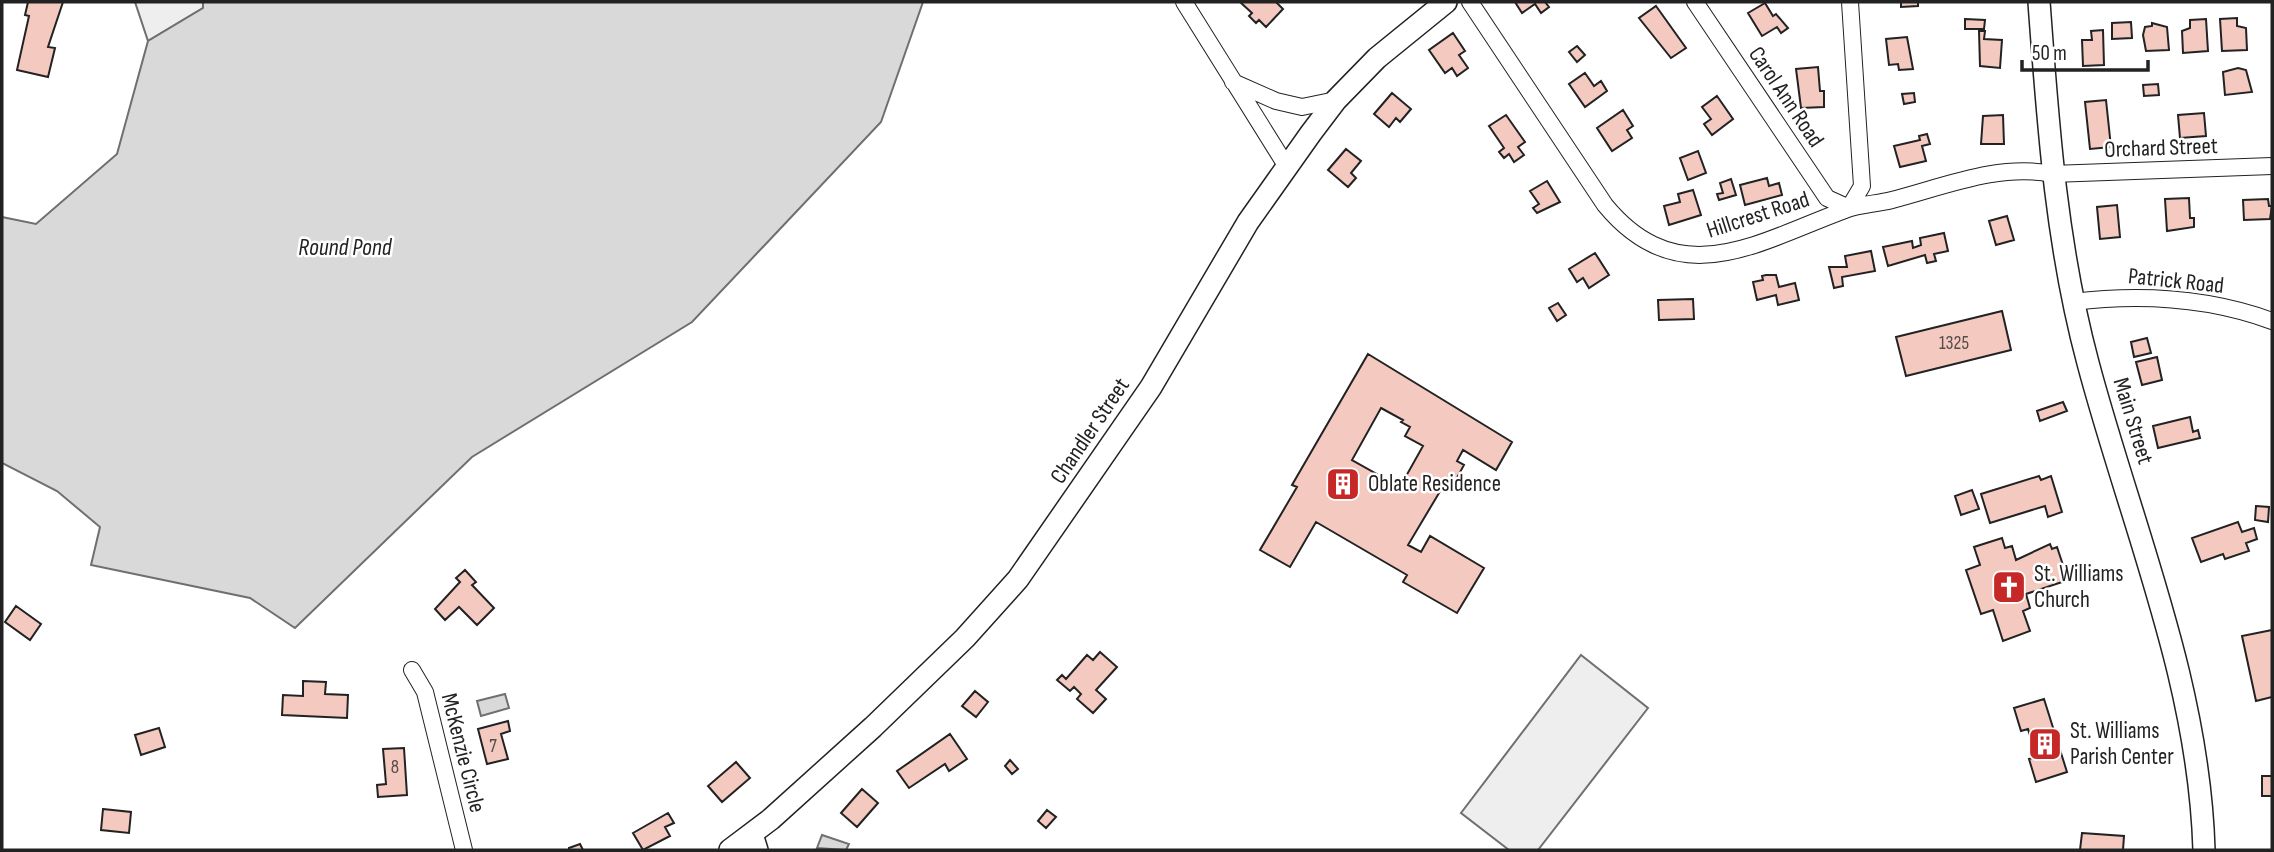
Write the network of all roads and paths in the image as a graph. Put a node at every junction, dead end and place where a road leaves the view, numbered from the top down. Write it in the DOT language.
graph roads {
  1 [pos="1184,2"];
  2 [pos="1446,2"];
  3 [pos="1470,2"];
  4 [pos="1695,2"];
  5 [pos="1850,2"];
  6 [pos="2043,2"];
  7 [pos="1233,82"];
  8 [pos="1336,100"];
  9 [pos="2272,166"];
  10 [pos="1287,167"];
  11 [pos="2052,174"];
  12 [pos="1849,208"];
  13 [pos="2073,302"];
  14 [pos="2272,321"];
  15 [pos="412,670"];
  16 [pos="755,842"];
  17 [pos="464,850"];
  18 [pos="730,850"];
  19 [pos="2204,850"];
  1 -- 7 [label="street"];
  2 -- 8 [label="main road, Chandler Street"];
  3 -- 12 [label="street, Hillcrest Road"];
  4 -- 12 [label="street, Carol Ann Road"];
  5 -- 12 [label="street"];
  6 -- 11 [label="main road, Main Street"];
  7 -- 8 [label="street"];
  7 -- 10 [label="street"];
  8 -- 10 [label="main road, Chandler Street"];
  9 -- 11 [label="street, Orchard Street"];
  10 -- 16 [label="main road, Chandler Street"];
  11 -- 12 [label="street, Hillcrest Road"];
  11 -- 13 [label="main road, Main Street"];
  13 -- 14 [label="street, Patrick Road"];
  13 -- 19 [label="main road, Main Street"];
  15 -- 17 [label="street, McKenzie Circle"];
  16 -- 18 [label="main road, Chandler Street"];
}
